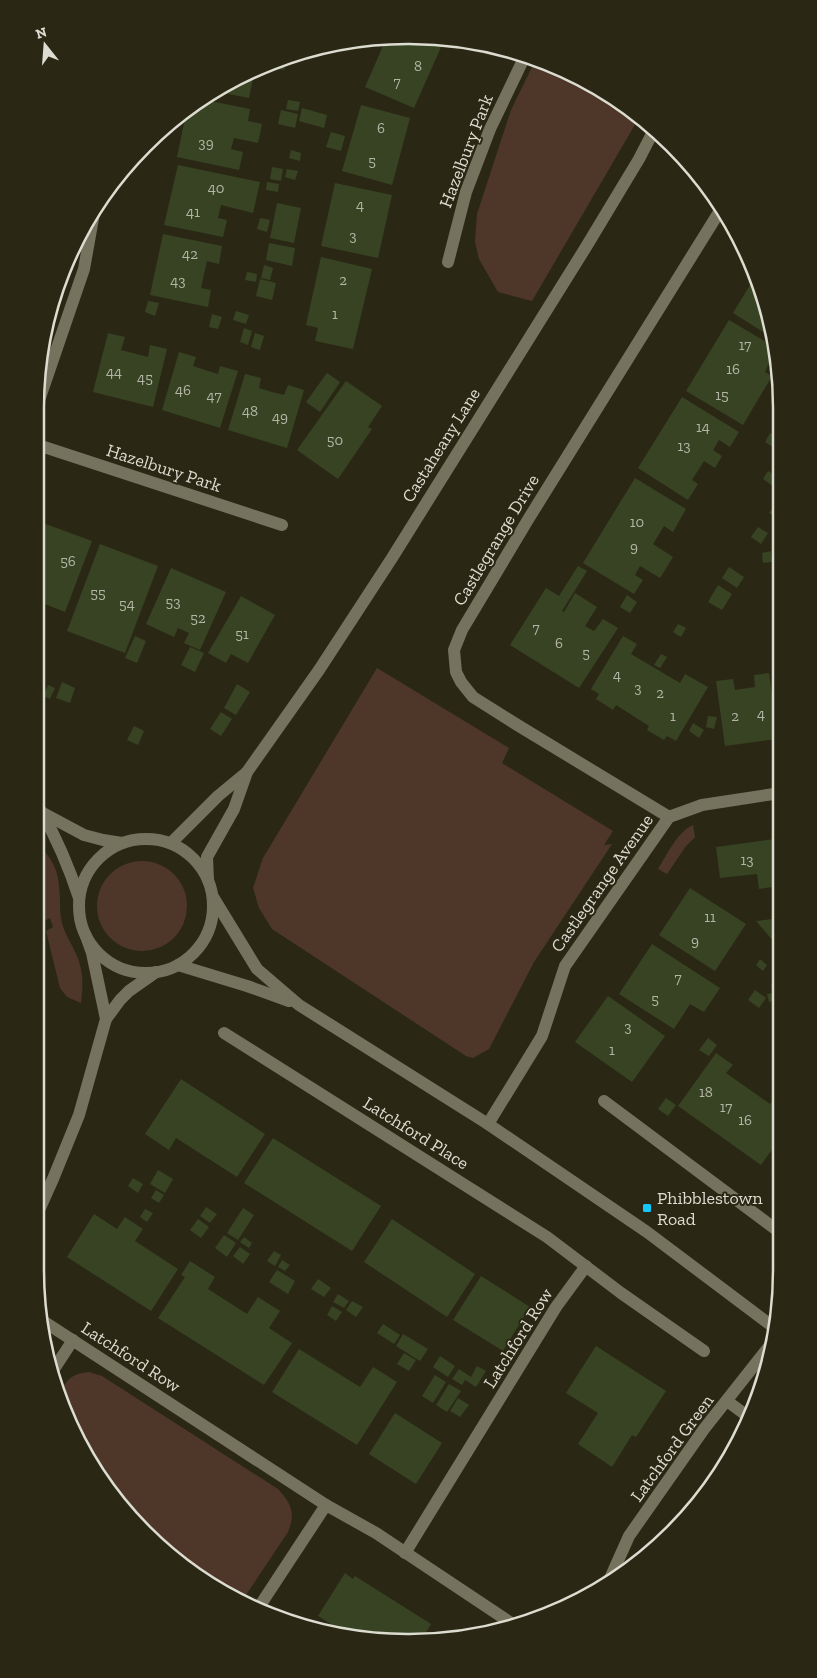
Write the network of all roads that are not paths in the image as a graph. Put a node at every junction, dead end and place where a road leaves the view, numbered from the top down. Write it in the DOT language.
graph roads {
  1 [pos="522,62"];
  2 [pos="651,136"];
  3 [pos="717,215"];
  4 [pos="90,231"];
  5 [pos="448,262"];
  6 [pos="45,382"];
  7 [pos="44,447"];
  8 [pos="282,525"];
  9 [pos="247,772"];
  10 [pos="773,794"];
  11 [pos="44,813"];
  12 [pos="669,817"];
  13 [pos="44,819"];
  14 [pos="122,844"];
  15 [pos="171,844"];
  16 [pos="208,880"];
  17 [pos="213,897"];
  18 [pos="80,898"];
  19 [pos="86,936"];
  20 [pos="178,965"];
  21 [pos="156,972"];
  22 [pos="299,1005"];
  23 [pos="106,1019"];
  24 [pos="224,1033"];
  25 [pos="604,1101"];
  26 [pos="488,1124"];
  27 [pos="44,1199"];
  28 [pos="773,1227"];
  29 [pos="586,1266"];
  30 [pos="48,1324"];
  31 [pos="769,1324"];
  32 [pos="73,1340"];
  33 [pos="704,1351"];
  34 [pos="763,1354"];
  35 [pos="56,1365"];
  36 [pos="727,1401"];
  37 [pos="743,1413"];
  38 [pos="326,1505"];
  39 [pos="406,1552"];
  40 [pos="613,1572"];
  41 [pos="262,1603"];
  42 [pos="507,1621"];
  1 -- 5 [label="street, Hazelbury Park"];
  2 -- 9 [label="street, Castaheany Lane"];
  3 -- 12 [label="street, Castlegrange Drive"];
  4 -- 6 [label="street"];
  7 -- 8 [label="street, Hazelbury Park"];
  9 -- 15 [label="street, Castaheany Lane"];
  9 -- 16 [label="street, Castaheany Lane"];
  10 -- 12 [label="street, Castlegrange Avenue"];
  11 -- 14 [label="street"];
  12 -- 26 [label="street, Castlegrange Avenue"];
  13 -- 18 [label="street"];
  14 -- 15 [label="street"];
  14 -- 18 [label="street"];
  15 -- 16 [label="street"];
  16 -- 17 [label="street"];
  17 -- 20 [label="street"];
  17 -- 22 [label="street"];
  18 -- 19 [label="street"];
  19 -- 21 [label="street"];
  19 -- 23 [label="street"];
  20 -- 21 [label="street"];
  20 -- 22 [label="street"];
  21 -- 23 [label="street"];
  22 -- 26 [label="street"];
  23 -- 27 [label="street"];
  24 -- 29 [label="street, Latchford Place"];
  25 -- 28 [label="street"];
  26 -- 31 [label="street"];
  29 -- 33 [label="street"];
  29 -- 39 [label="street, Latchford Row"];
  30 -- 32 [label="street, Latchford Row"];
  32 -- 35 [label="street"];
  32 -- 38 [label="street, Latchford Row"];
  34 -- 36 [label="street, Latchford Green"];
  36 -- 37 [label="street"];
  36 -- 40 [label="street, Latchford Green"];
  38 -- 39 [label="street, Latchford Row"];
  38 -- 41 [label="street"];
  39 -- 42 [label="street, Latchford Row"];
}
